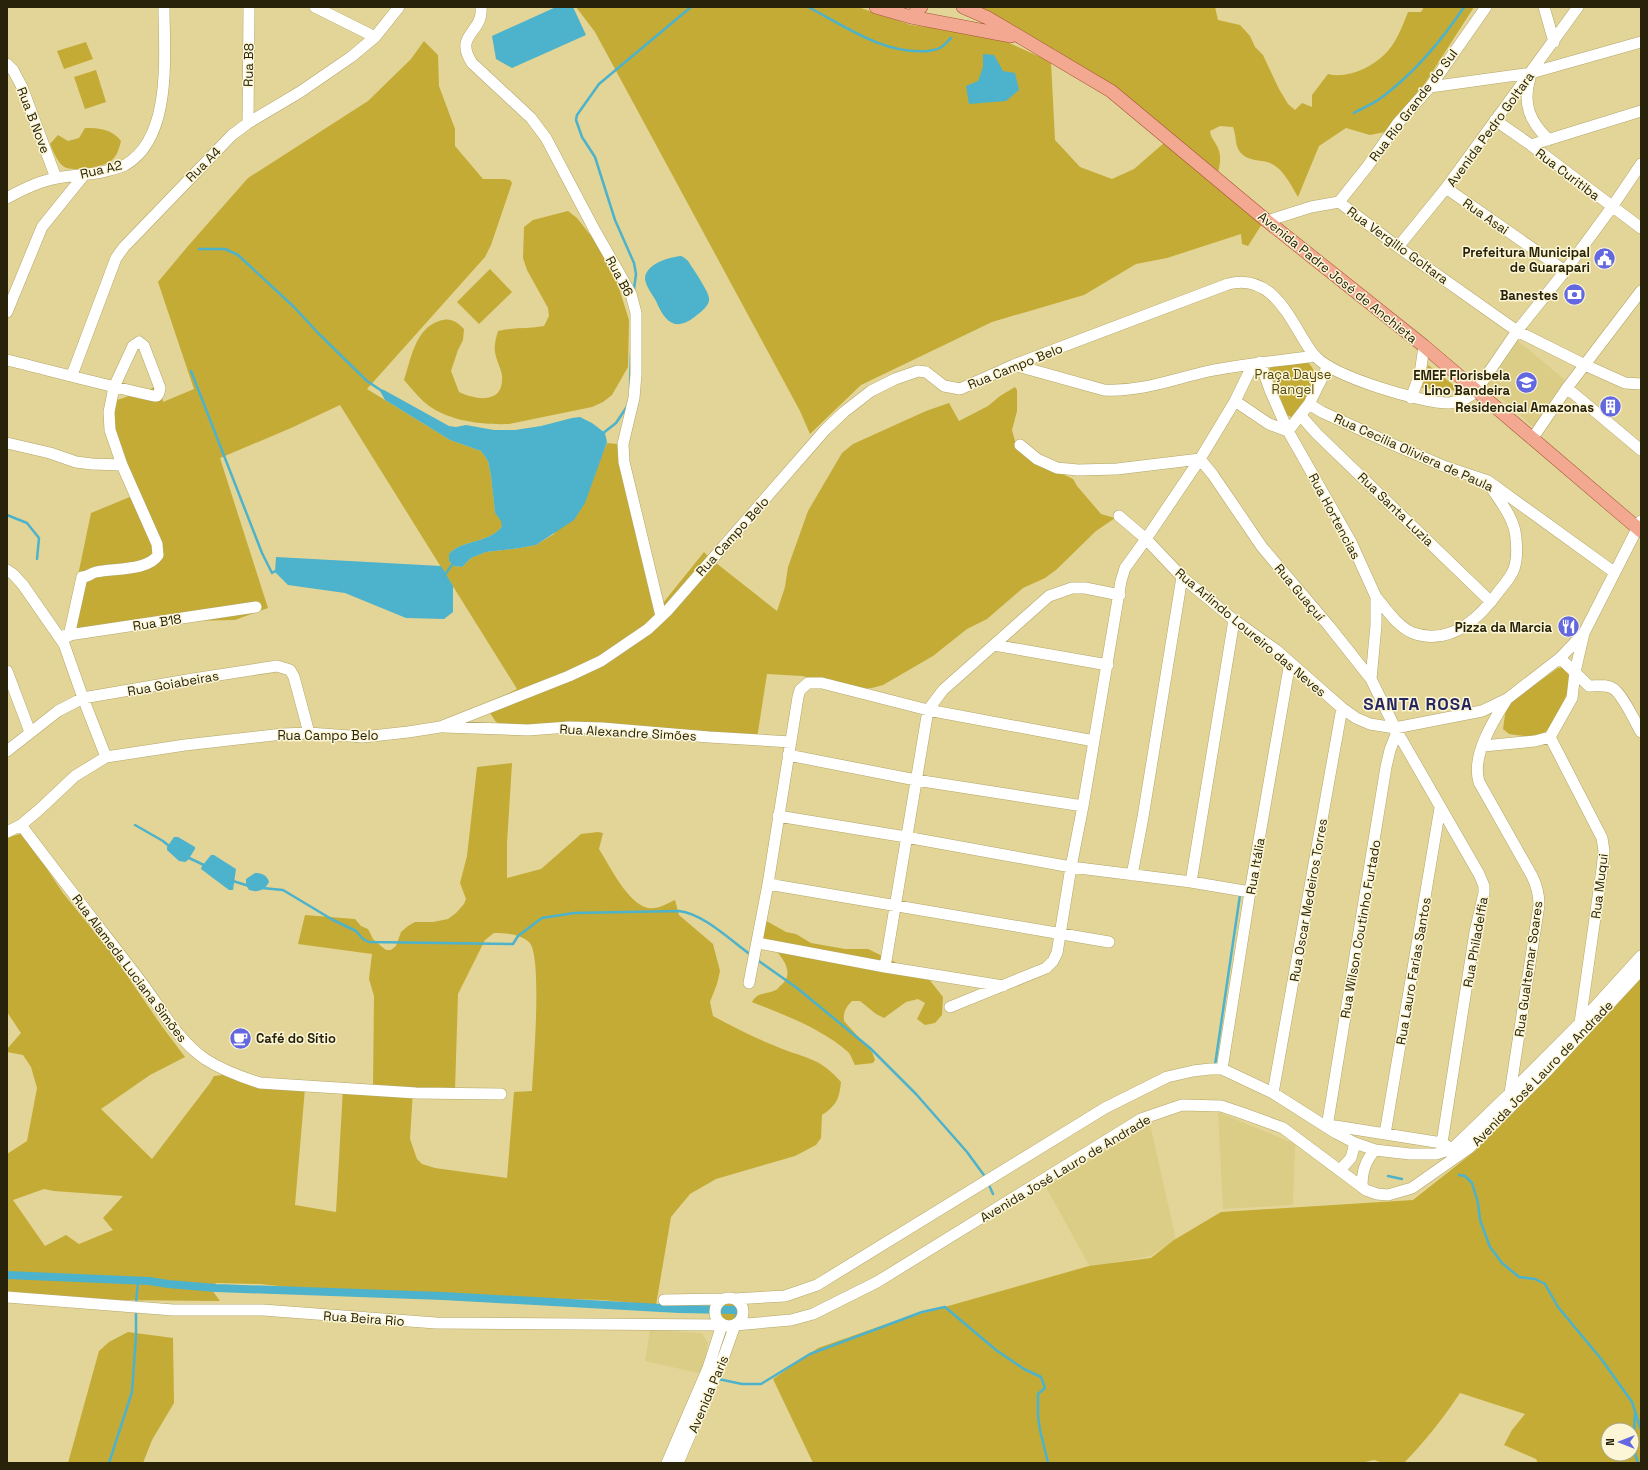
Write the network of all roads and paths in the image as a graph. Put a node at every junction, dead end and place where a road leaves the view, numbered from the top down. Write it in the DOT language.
graph roads {
  1 [pos="164,7"];
  2 [pos="249,7"];
  3 [pos="315,7"];
  4 [pos="399,7"];
  5 [pos="481,7"];
  6 [pos="876,7"];
  7 [pos="921,7"];
  8 [pos="963,7"];
  9 [pos="1486,7"];
  10 [pos="1544,7"];
  11 [pos="1578,7"];
  12 [pos="911,17"];
  13 [pos="375,37"];
  14 [pos="1024,39"];
  15 [pos="1554,42"];
  16 [pos="1641,42"];
  17 [pos="7,64"];
  18 [pos="1531,73"];
  19 [pos="1430,87"];
  20 [pos="1641,111"];
  21 [pos="1495,120"];
  22 [pos="248,123"];
  23 [pos="1549,140"];
  24 [pos="1531,145"];
  25 [pos="1641,164"];
  26 [pos="84,174"];
  27 [pos="56,178"];
  28 [pos="1446,188"];
  29 [pos="7,198"];
  30 [pos="1339,202"];
  31 [pos="1612,207"];
  32 [pos="1267,221"];
  33 [pos="1641,228"];
  34 [pos="1398,247"];
  35 [pos="1565,271"];
  36 [pos="1641,291"];
  37 [pos="7,312"];
  38 [pos="1517,331"];
  39 [pos="1424,346"];
  40 [pos="1315,356"];
  41 [pos="7,360"];
  42 [pos="1256,363"];
  43 [pos="1014,365"];
  44 [pos="1585,365"];
  45 [pos="1328,366"];
  46 [pos="72,375"];
  47 [pos="1641,384"];
  48 [pos="114,387"];
  49 [pos="1567,388"];
  50 [pos="1476,391"];
  51 [pos="1411,398"];
  52 [pos="1235,402"];
  53 [pos="1309,404"];
  54 [pos="1301,416"];
  55 [pos="1288,431"];
  56 [pos="1532,439"];
  57 [pos="7,443"];
  58 [pos="1020,444"];
  59 [pos="1641,450"];
  60 [pos="1200,459"];
  61 [pos="122,465"];
  62 [pos="1488,482"];
  63 [pos="1119,516"];
  64 [pos="1640,526"];
  65 [pos="1146,539"];
  66 [pos="7,570"];
  67 [pos="1614,572"];
  68 [pos="1182,577"];
  69 [pos="1120,595"];
  70 [pos="1376,598"];
  71 [pos="1491,602"];
  72 [pos="256,607"];
  73 [pos="661,616"];
  74 [pos="1234,620"];
  75 [pos="1584,633"];
  76 [pos="58,636"];
  77 [pos="69,636"];
  78 [pos="994,645"];
  79 [pos="1560,658"];
  80 [pos="1290,662"];
  81 [pos="1108,665"];
  82 [pos="7,671"];
  83 [pos="1575,672"];
  84 [pos="1371,679"];
  85 [pos="1589,686"];
  86 [pos="83,698"];
  87 [pos="1572,698"];
  88 [pos="1507,699"];
  89 [pos="1342,708"];
  90 [pos="928,710"];
  91 [pos="1482,711"];
  92 [pos="1494,720"];
  93 [pos="440,726"];
  94 [pos="1396,730"];
  95 [pos="30,732"];
  96 [pos="1641,732"];
  97 [pos="309,733"];
  98 [pos="1550,737"];
  99 [pos="1094,741"];
  100 [pos="791,742"];
  101 [pos="1503,743"];
  102 [pos="1483,746"];
  103 [pos="7,750"];
  104 [pos="788,756"];
  105 [pos="106,757"];
  106 [pos="916,780"];
  107 [pos="1083,806"];
  108 [pos="1440,808"];
  109 [pos="778,816"];
  110 [pos="21,825"];
  111 [pos="7,832"];
  112 [pos="906,837"];
  113 [pos="1071,868"];
  114 [pos="1132,875"];
  115 [pos="1191,882"];
  116 [pos="768,884"];
  117 [pos="1250,892"];
  118 [pos="895,906"];
  119 [pos="1061,934"];
  120 [pos="1109,942"];
  121 [pos="757,948"];
  122 [pos="1641,956"];
  123 [pos="885,967"];
  124 [pos="1641,970"];
  125 [pos="749,983"];
  126 [pos="1004,986"];
  127 [pos="950,1008"];
  128 [pos="1580,1023"];
  129 [pos="1217,1069"];
  130 [pos="1273,1093"];
  131 [pos="1510,1093"];
  132 [pos="501,1094"];
  133 [pos="1327,1127"];
  134 [pos="1385,1134"];
  135 [pos="1355,1143"];
  136 [pos="1447,1146"];
  137 [pos="1375,1150"];
  138 [pos="1340,1170"];
  139 [pos="1362,1187"];
  140 [pos="7,1297"];
  141 [pos="729,1299"];
  142 [pos="664,1300"];
  143 [pos="722,1325"];
  144 [pos="735,1325"];
  145 [pos="667,1463"];
  146 [pos="678,1463"];
  1 -- 26 [label="street, Rua A2"];
  2 -- 22 [label="street, Rua B8"];
  3 -- 13 [label="street"];
  4 -- 13 [label="street, Rua A4"];
  5 -- 73 [label="street, Rua B6"];
  6 -- 12 [label="main road, Avenida Padre José de Anchieta"];
  7 -- 12 [label="main road"];
  8 -- 14 [label="main road, Avenida Padre José de Anchieta"];
  9 -- 19 [label="street, Rua Rio Grande do Sul"];
  10 -- 15 [label="street"];
  11 -- 15 [label="street, Avenida Pedro Goltara"];
  12 -- 14 [label="main road, Avenida Padre José de Anchieta"];
  13 -- 22 [label="street, Rua A4"];
  14 -- 32 [label="main road, Avenida Padre José de Anchieta"];
  15 -- 18 [label="street, Avenida Pedro Goltara"];
  16 -- 18 [label="street"];
  17 -- 27 [label="street, Rua B Nove"];
  18 -- 19 [label="street"];
  18 -- 21 [label="street, Avenida Pedro Goltara"];
  18 -- 23 [label="street"];
  19 -- 30 [label="street, Rua Rio Grande do Sul"];
  20 -- 23 [label="street"];
  21 -- 24 [label="street, Rua Curitiba"];
  21 -- 28 [label="street, Avenida Pedro Goltara"];
  22 -- 46 [label="street, Rua A4"];
  23 -- 24 [label="street"];
  24 -- 31 [label="street, Rua Curitiba"];
  25 -- 31 [label="street"];
  26 -- 27 [label="street, Rua A2"];
  26 -- 37 [label="street"];
  27 -- 29 [label="street, Rua A2"];
  28 -- 34 [label="street, Avenida Pedro Goltara"];
  28 -- 35 [label="street, Rua Asai"];
  30 -- 32 [label="street, Rua Vergilio Goltara"];
  30 -- 34 [label="street, Rua Vergilio Goltara"];
  31 -- 33 [label="street, Rua Curitiba"];
  31 -- 35 [label="street"];
  32 -- 39 [label="main road, Avenida Padre José de Anchieta"];
  34 -- 38 [label="street, Rua Vergilio Goltara"];
  35 -- 38 [label="street"];
  36 -- 44 [label="street"];
  38 -- 44 [label="street, Rua Vergilio Goltara"];
  38 -- 50 [label="street"];
  39 -- 50 [label="main road, Avenida Padre José de Anchieta"];
  39 -- 51 [label="street"];
  40 -- 42 [label="street"];
  40 -- 43 [label="street, Rua Campo Belo"];
  40 -- 45 [label="street, Rua Campo Belo"];
  41 -- 46 [label="street"];
  42 -- 43 [label="street"];
  42 -- 52 [label="street"];
  42 -- 55 [label="street, Rua Hortencias"];
  43 -- 73 [label="street, Rua Campo Belo"];
  44 -- 47 [label="street, Rua Vergilio Goltara"];
  44 -- 49 [label="street"];
  45 -- 51 [label="street, Rua Campo Belo"];
  45 -- 53 [label="street"];
  46 -- 48 [label="street"];
  48 -- 48 [label="street"];
  48 -- 61 [label="street"];
  49 -- 56 [label="street"];
  49 -- 59 [label="street"];
  50 -- 51 [label="street, Rua Campo Belo"];
  50 -- 56 [label="main road, Avenida Padre José de Anchieta"];
  52 -- 55 [label="street"];
  52 -- 60 [label="street"];
  53 -- 54 [label="street"];
  53 -- 62 [label="street, Rua Cecilia Oliviera de Paula"];
  54 -- 55 [label="street"];
  54 -- 71 [label="street, Rua Santa Luzia"];
  55 -- 70 [label="street, Rua Hortencias"];
  56 -- 64 [label="main road, Avenida Padre José de Anchieta"];
  57 -- 61 [label="street"];
  58 -- 60 [label="street"];
  60 -- 65 [label="street"];
  60 -- 84 [label="street, Rua Guaçuí"];
  61 -- 77 [label="street"];
  62 -- 67 [label="street, Rua Cecilia Oliviera de Paula"];
  62 -- 71 [label="street"];
  63 -- 65 [label="street, Rua Arlindo Loureiro das Neves"];
  64 -- 67 [label="street, Rua Arlindo Loureiro das Neves"];
  65 -- 68 [label="street, Rua Arlindo Loureiro das Neves"];
  65 -- 69 [label="street"];
  66 -- 76 [label="street"];
  67 -- 75 [label="street, Rua Arlindo Loureiro das Neves"];
  68 -- 74 [label="street, Rua Arlindo Loureiro das Neves"];
  68 -- 114 [label="street"];
  69 -- 78 [label="street"];
  69 -- 81 [label="street"];
  70 -- 71 [label="street"];
  70 -- 84 [label="street, Rua Hortencias"];
  72 -- 77 [label="street, Rua B18"];
  73 -- 93 [label="street, Rua Campo Belo"];
  74 -- 80 [label="street, Rua Arlindo Loureiro das Neves"];
  74 -- 115 [label="street"];
  75 -- 79 [label="street, Rua Arlindo Loureiro das Neves"];
  75 -- 83 [label="street"];
  76 -- 77 [label="street, Rua B18"];
  76 -- 86 [label="street"];
  78 -- 81 [label="street"];
  78 -- 90 [label="street"];
  79 -- 83 [label="street"];
  79 -- 88 [label="street, Rua Arlindo Loureiro das Neves"];
  80 -- 89 [label="street, Rua Arlindo Loureiro das Neves"];
  80 -- 117 [label="street, Rua Itália"];
  81 -- 99 [label="street"];
  82 -- 95 [label="street"];
  83 -- 85 [label="street"];
  83 -- 87 [label="street"];
  84 -- 94 [label="street, Rua Guaçuí"];
  85 -- 87 [label="street"];
  85 -- 96 [label="street"];
  86 -- 95 [label="street, Rua Goiabeiras"];
  86 -- 97 [label="street, Rua Goiabeiras"];
  86 -- 105 [label="street"];
  87 -- 98 [label="street"];
  88 -- 91 [label="street, Rua Arlindo Loureiro das Neves"];
  88 -- 92 [label="street, Rua Gualtemar Soares"];
  89 -- 94 [label="street, Rua Arlindo Loureiro das Neves"];
  89 -- 130 [label="street, Rua Oscar Medeiros Torres"];
  90 -- 99 [label="street"];
  90 -- 100 [label="street"];
  90 -- 106 [label="street"];
  91 -- 92 [label="street"];
  91 -- 94 [label="street, Rua Arlindo Loureiro das Neves"];
  92 -- 101 [label="street"];
  92 -- 102 [label="street, Rua Gualtemar Soares"];
  93 -- 97 [label="street, Rua Campo Belo"];
  93 -- 100 [label="street, Rua Alexandre Simões"];
  94 -- 108 [label="street, Rua Philadelfia"];
  94 -- 133 [label="street, Rua Wilson Coutinho Furtado"];
  95 -- 103 [label="street, Rua Goiabeiras"];
  97 -- 105 [label="street, Rua Campo Belo"];
  98 -- 101 [label="street"];
  98 -- 128 [label="street, Rua Muqui"];
  99 -- 107 [label="street"];
  100 -- 104 [label="street"];
  101 -- 102 [label="street"];
  102 -- 131 [label="street, Rua Gualtemar Soares"];
  104 -- 106 [label="street"];
  104 -- 109 [label="street"];
  105 -- 110 [label="street, Rua Campo Belo"];
  106 -- 107 [label="street"];
  106 -- 112 [label="street"];
  107 -- 113 [label="street"];
  108 -- 134 [label="street, Rua Lauro Farias Santos"];
  108 -- 136 [label="street, Rua Philadelfia"];
  109 -- 112 [label="street"];
  109 -- 116 [label="street"];
  110 -- 111 [label="street, Rua Campo Belo"];
  110 -- 132 [label="street, Rua Alameda Luciana Simões"];
  112 -- 113 [label="street"];
  112 -- 118 [label="street"];
  113 -- 114 [label="street"];
  113 -- 119 [label="street"];
  114 -- 115 [label="street"];
  115 -- 117 [label="street"];
  116 -- 118 [label="street"];
  116 -- 121 [label="street"];
  117 -- 129 [label="street, Rua Itália"];
  118 -- 119 [label="street"];
  118 -- 123 [label="street"];
  119 -- 120 [label="street"];
  119 -- 126 [label="street"];
  121 -- 123 [label="street"];
  121 -- 125 [label="street"];
  122 -- 128 [label="street, Avenida José Lauro de Andrade"];
  123 -- 126 [label="street"];
  124 -- 139 [label="street, Avenida José Lauro de Andrade"];
  126 -- 127 [label="street"];
  128 -- 131 [label="street, Avenida José Lauro de Andrade"];
  129 -- 130 [label="street, Avenida José Lauro de Andrade"];
  129 -- 141 [label="street"];
  130 -- 133 [label="street, Avenida José Lauro de Andrade"];
  131 -- 136 [label="street, Avenida José Lauro de Andrade"];
  133 -- 134 [label="street"];
  133 -- 135 [label="street, Avenida José Lauro de Andrade"];
  134 -- 136 [label="street"];
  135 -- 137 [label="street, Avenida José Lauro de Andrade"];
  135 -- 138 [label="street"];
  136 -- 137 [label="street, Avenida José Lauro de Andrade"];
  137 -- 139 [label="street"];
  138 -- 139 [label="street, Avenida José Lauro de Andrade"];
  138 -- 144 [label="street, Avenida José Lauro de Andrade"];
  140 -- 143 [label="street, Rua Beira Rio"];
  141 -- 142 [label="street"];
  141 -- 143 [label="street"];
  141 -- 144 [label="street"];
  143 -- 144 [label="street"];
  143 -- 145 [label="street, Avenida Paris"];
  144 -- 146 [label="street, Avenida Paris"];
}
